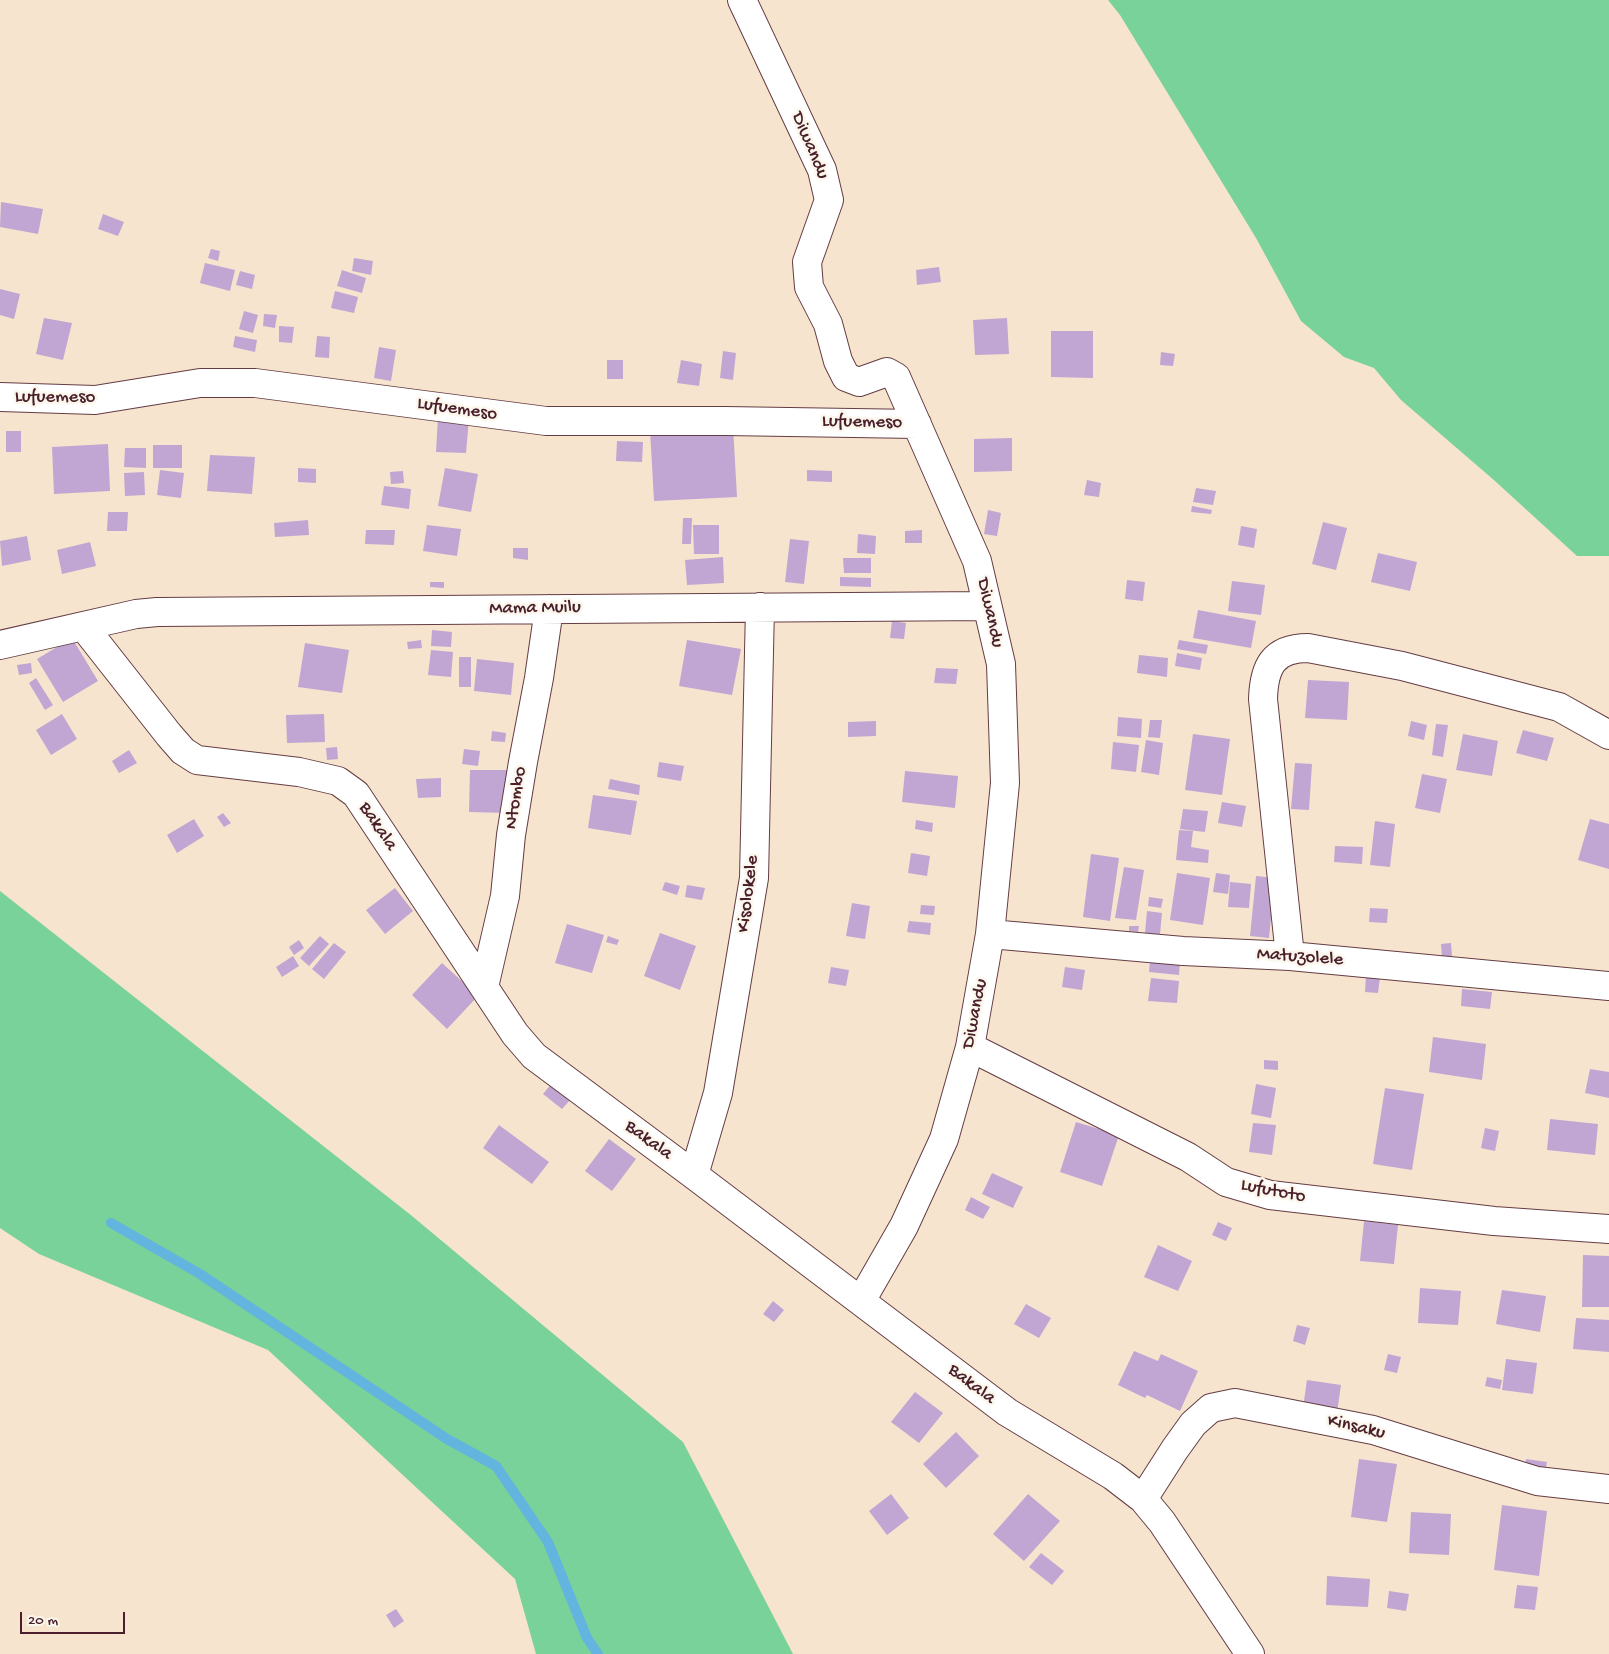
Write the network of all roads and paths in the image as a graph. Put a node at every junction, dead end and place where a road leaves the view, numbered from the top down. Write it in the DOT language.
graph roads {
  1 [pos="742,0"];
  2 [pos="0,397"];
  3 [pos="917,424"];
  4 [pos="987,606"];
  5 [pos="760,607"];
  6 [pos="549,609"];
  7 [pos="84,627"];
  8 [pos="0,645"];
  9 [pos="1609,735"];
  10 [pos="990,934"];
  11 [pos="1290,956"];
  12 [pos="1609,986"];
  13 [pos="484,987"];
  14 [pos="970,1048"];
  15 [pos="694,1175"];
  16 [pos="1609,1229"];
  17 [pos="861,1301"];
  18 [pos="1609,1489"];
  19 [pos="1143,1499"];
  20 [pos="1250,1654"];
  1 -- 3 [label="street, Diwandu"];
  2 -- 3 [label="street, Lufuemeso"];
  3 -- 4 [label="street, Diwandu"];
  4 -- 5 [label="street, Mama Muilu"];
  4 -- 10 [label="street, Diwandu"];
  5 -- 6 [label="street, Mama Muilu"];
  5 -- 15 [label="street, Kisolokele"];
  6 -- 7 [label="street, Mama Muilu"];
  6 -- 13 [label="street, Ntombo"];
  7 -- 8 [label="street, Mama Muilu"];
  7 -- 13 [label="street, Bakala"];
  9 -- 11 [label="street"];
  10 -- 11 [label="street, Matuzolele"];
  10 -- 14 [label="street, Diwandu"];
  11 -- 12 [label="street, Matuzolele"];
  13 -- 15 [label="street, Bakala"];
  14 -- 16 [label="street, Lufutoto"];
  14 -- 17 [label="street, Diwandu"];
  15 -- 17 [label="street, Bakala"];
  17 -- 19 [label="street, Bakala"];
  18 -- 19 [label="street, Kinsaku"];
  19 -- 20 [label="street, Bakala"];
}
